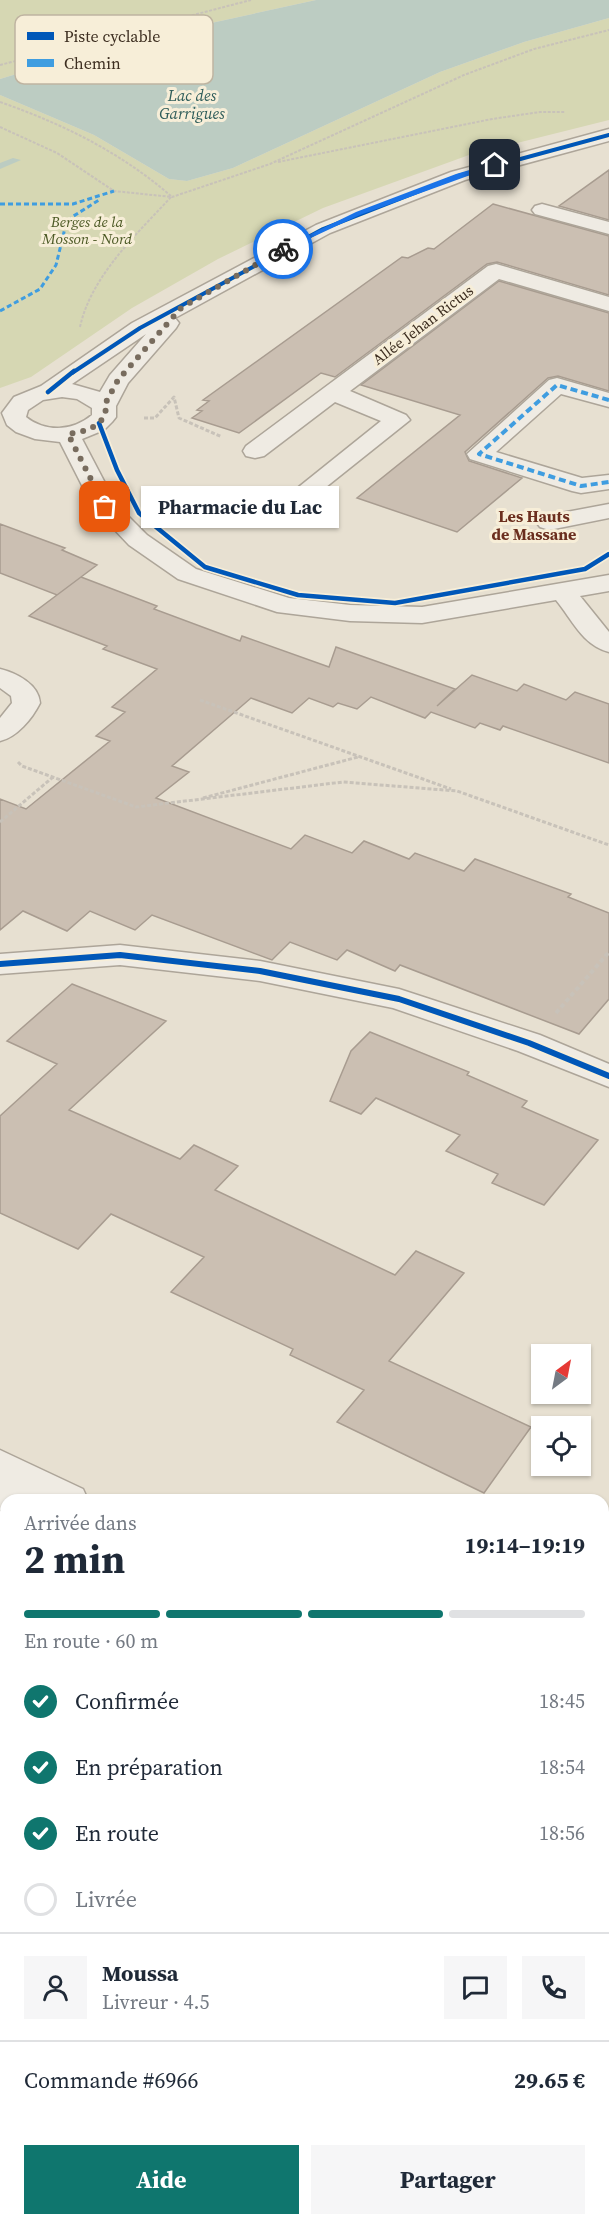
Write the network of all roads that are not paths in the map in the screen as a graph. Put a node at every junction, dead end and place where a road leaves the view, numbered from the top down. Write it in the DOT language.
graph roads {
  1 [pos="609,135"];
  2 [pos="542,210"];
  3 [pos="609,228"];
  4 [pos="609,304"];
  5 [pos="181,308"];
  6 [pos="48,392"];
  7 [pos="333,393"];
  8 [pos="609,400"];
  9 [pos="104,406"];
  10 [pos="8,423"];
  11 [pos="68,434"];
  12 [pos="255,451"];
  13 [pos="609,482"];
  14 [pos="307,490"];
  15 [pos="609,511"];
  16 [pos="549,522"];
  17 [pos="609,583"];
  18 [pos="563,592"];
  19 [pos="609,644"];
  20 [pos="0,677"];
  21 [pos="0,733"];
  22 [pos="0,963"];
  23 [pos="609,1076"];
  24 [pos="0,1465"];
  25 [pos="56,1493"];
  26 [pos="28,1494"];
  1 -- 5 [label="street"];
  2 -- 3 [label="street"];
  4 -- 7 [label="street, Allée Jehan Rictus"];
  5 -- 6 [label="street"];
  5 -- 9 [label="street"];
  6 -- 9 [label="street"];
  6 -- 10 [label="street"];
  7 -- 12 [label="street, Allée Jehan Rictus"];
  7 -- 14 [label="street"];
  8 -- 13 [label="street"];
  9 -- 11 [label="street"];
  10 -- 11 [label="street"];
  11 -- 18 [label="street"];
  15 -- 16 [label="street"];
  17 -- 18 [label="street"];
  18 -- 19 [label="street"];
  20 -- 21 [label="street"];
  22 -- 23 [label="street"];
  24 -- 25 [label="street"];
  25 -- 26 [label="street"];
}
